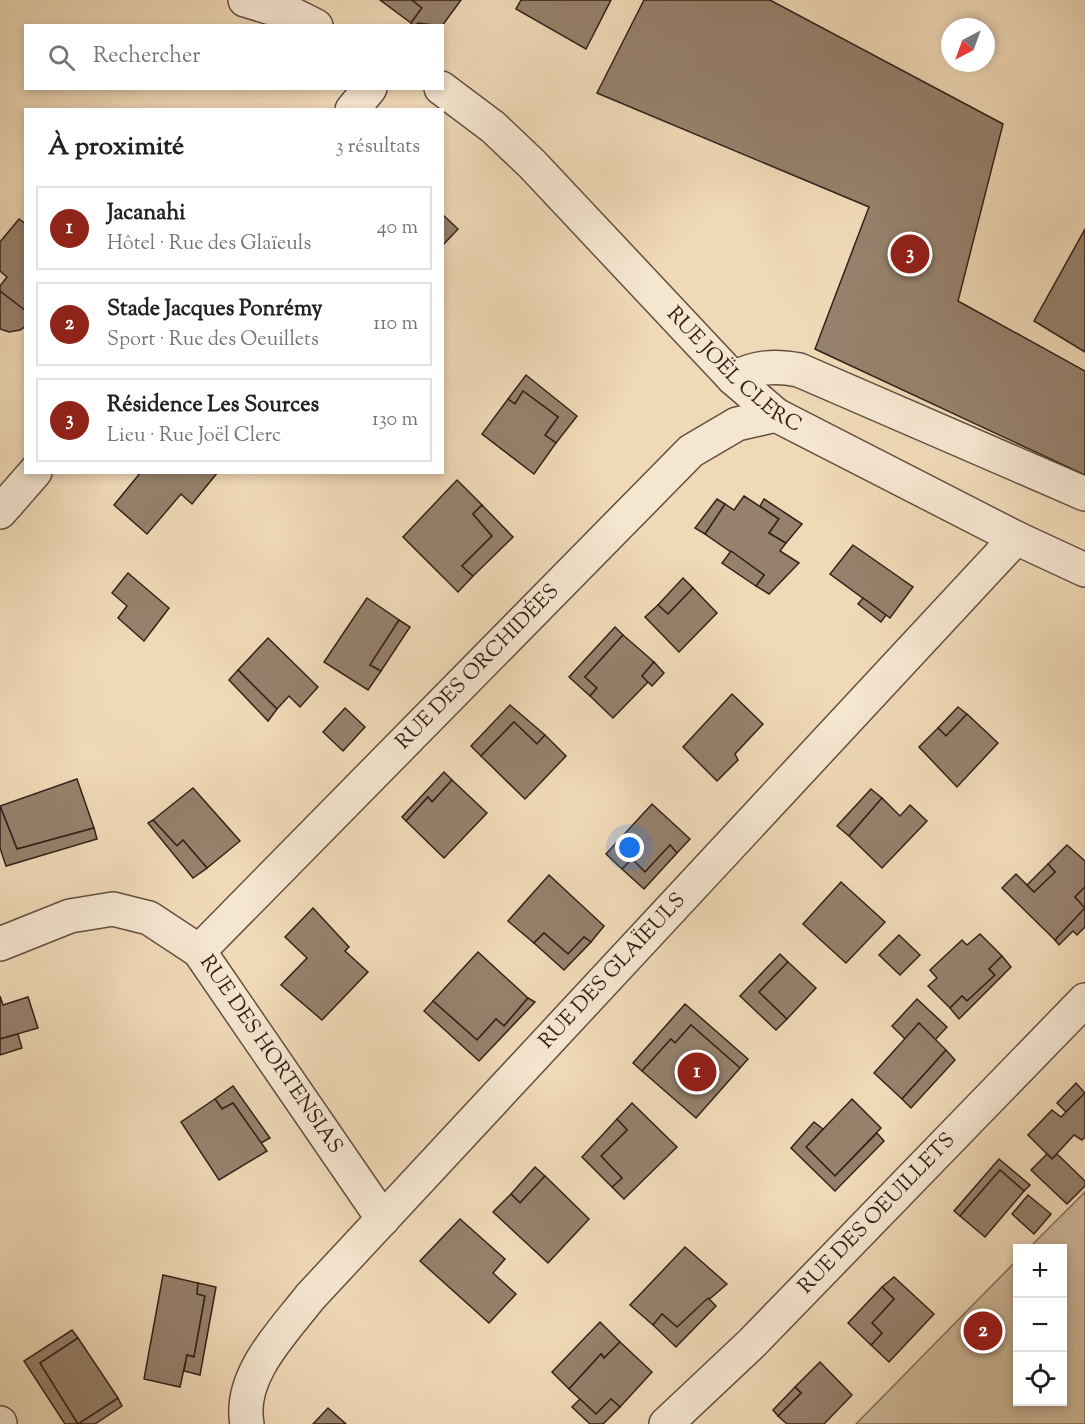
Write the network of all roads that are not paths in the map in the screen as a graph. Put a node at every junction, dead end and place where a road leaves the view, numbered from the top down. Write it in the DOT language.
graph roads {
  1 [pos="244,0"];
  2 [pos="312,24"];
  3 [pos="368,90"];
  4 [pos="444,90"];
  5 [pos="354,108"];
  6 [pos="732,378"];
  7 [pos="776,415"];
  8 [pos="33,474"];
  9 [pos="1085,494"];
  10 [pos="0,512"];
  11 [pos="1016,538"];
  12 [pos="1085,570"];
  13 [pos="0,944"];
  14 [pos="199,951"];
  15 [pos="1085,1000"];
  16 [pos="383,1219"];
  17 [pos="247,1424"];
  18 [pos="666,1424"];
  1 -- 2 [label="street"];
  3 -- 5 [label="street"];
  4 -- 6 [label="street, RUE JOËL CLERC"];
  6 -- 7 [label="street, RUE JOËL CLERC"];
  6 -- 9 [label="street"];
  7 -- 11 [label="street, RUE JOËL CLERC"];
  7 -- 14 [label="street, RUE DES ORCHIDÉES"];
  8 -- 10 [label="street"];
  11 -- 12 [label="street, RUE JOËL CLERC"];
  11 -- 16 [label="street, RUE DES GLAÏEULS"];
  13 -- 14 [label="street, RUE DES HORTENSIAS"];
  14 -- 16 [label="street, RUE DES HORTENSIAS"];
  15 -- 18 [label="street, RUE DES OEUILLETS"];
  16 -- 17 [label="street, RUE DES GLAÏEULS"];
}
